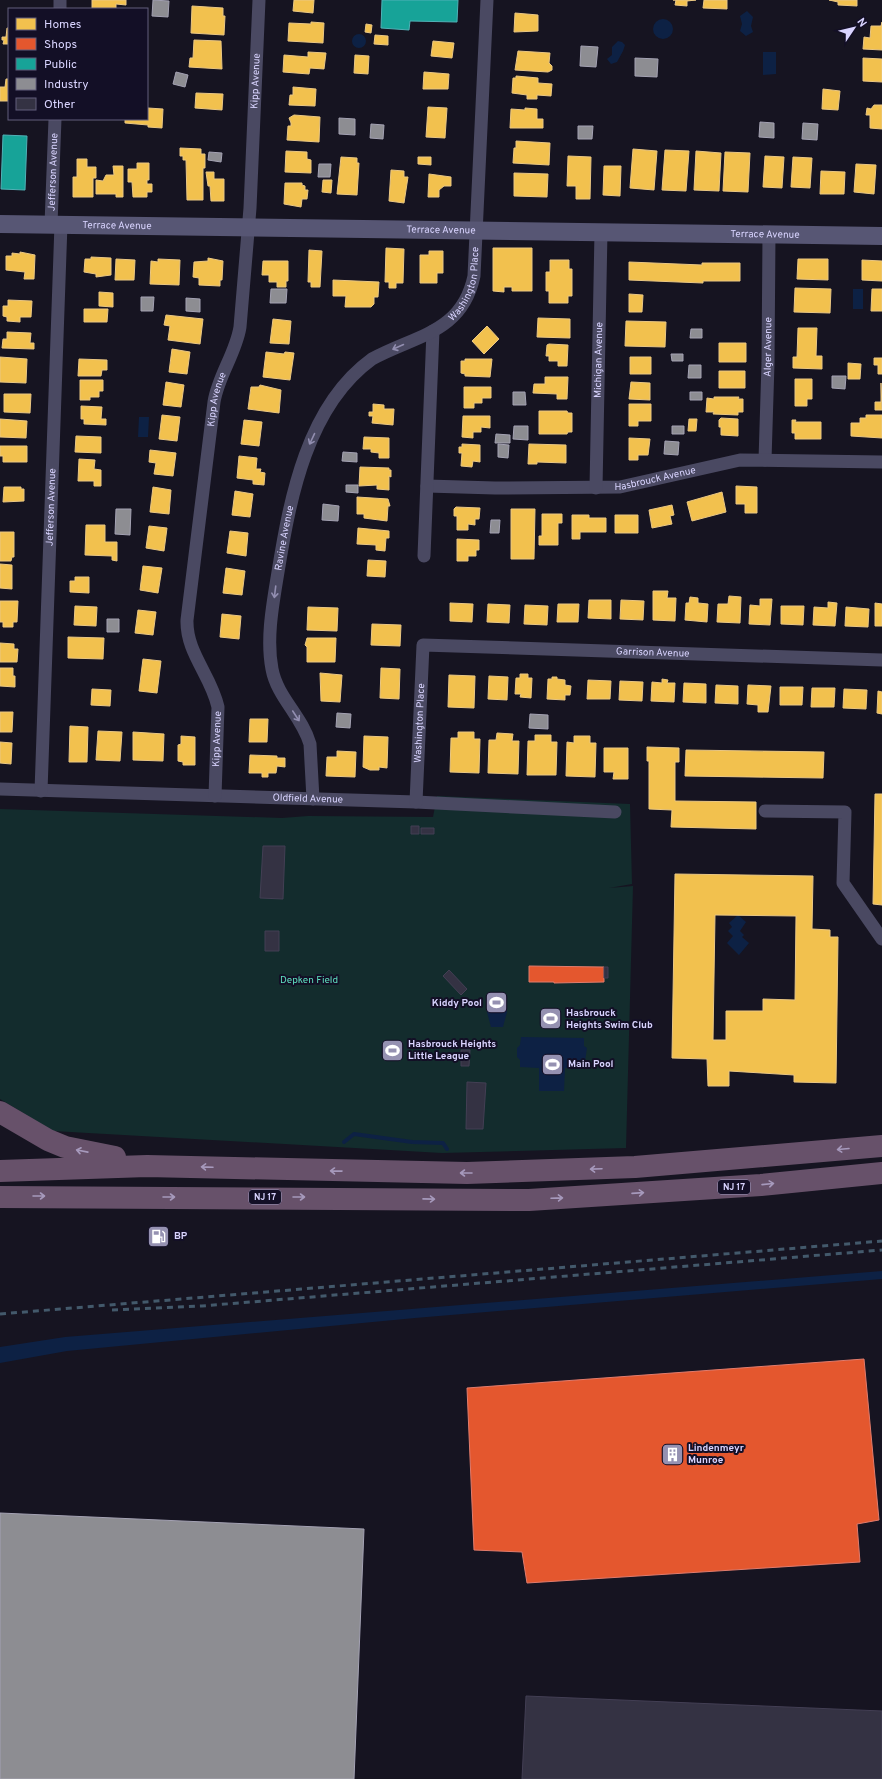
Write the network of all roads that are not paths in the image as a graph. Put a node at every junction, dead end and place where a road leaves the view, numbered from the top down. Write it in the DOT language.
graph roads {
  1 [pos="259,0"];
  2 [pos="487,0"];
  3 [pos="55,120"];
  4 [pos="0,224"];
  5 [pos="56,224"];
  6 [pos="248,226"];
  7 [pos="476,229"];
  8 [pos="601,232"];
  9 [pos="768,234"];
  10 [pos="882,236"];
  11 [pos="433,331"];
  12 [pos="765,460"];
  13 [pos="882,462"];
  14 [pos="427,486"];
  15 [pos="596,488"];
  16 [pos="424,556"];
  17 [pos="423,645"];
  18 [pos="882,660"];
  19 [pos="0,789"];
  20 [pos="42,791"];
  21 [pos="215,796"];
  22 [pos="313,799"];
  23 [pos="416,802"];
  24 [pos="765,811"];
  25 [pos="615,812"];
  26 [pos="882,939"];
  27 [pos="0,1112"];
  28 [pos="882,1146"];
  29 [pos="147,1166"];
  30 [pos="0,1171"];
  31 [pos="882,1174"];
  32 [pos="0,1197"];
  1 -- 6 [label="street, Kipp Avenue"];
  2 -- 7 [label="street, Washington Place"];
  3 -- 5 [label="street, Jefferson Avenue"];
  4 -- 5 [label="main road, Terrace Avenue"];
  5 -- 6 [label="main road, Terrace Avenue"];
  5 -- 20 [label="street, Jefferson Avenue"];
  6 -- 7 [label="main road, Terrace Avenue"];
  6 -- 21 [label="street, Kipp Avenue"];
  7 -- 8 [label="main road, Terrace Avenue"];
  7 -- 11 [label="street, Washington Place"];
  8 -- 9 [label="main road, Terrace Avenue"];
  8 -- 15 [label="street, Michigan Avenue"];
  9 -- 10 [label="main road, Terrace Avenue"];
  9 -- 12 [label="street, Alger Avenue"];
  11 -- 14 [label="street"];
  11 -- 22 [label="street, Ravine Avenue, one-way"];
  12 -- 13 [label="street, Hasbrouck Avenue"];
  12 -- 15 [label="street, Hasbrouck Avenue"];
  14 -- 15 [label="street, Hasbrouck Avenue"];
  14 -- 16 [label="street"];
  17 -- 18 [label="street, Garrison Avenue"];
  17 -- 23 [label="street, Washington Place"];
  19 -- 20 [label="street, Oldfield Avenue"];
  20 -- 21 [label="street, Oldfield Avenue"];
  21 -- 22 [label="street, Oldfield Avenue"];
  22 -- 23 [label="street, Oldfield Avenue"];
  23 -- 25 [label="street, Oldfield Avenue"];
  24 -- 26 [label="street"];
  29 -- 27 [label="highway, one-way"];
  28 -- 29 [label="highway, one-way"];
  29 -- 30 [label="highway"];
  32 -- 31 [label="highway, NJ 17, one-way"];
}
